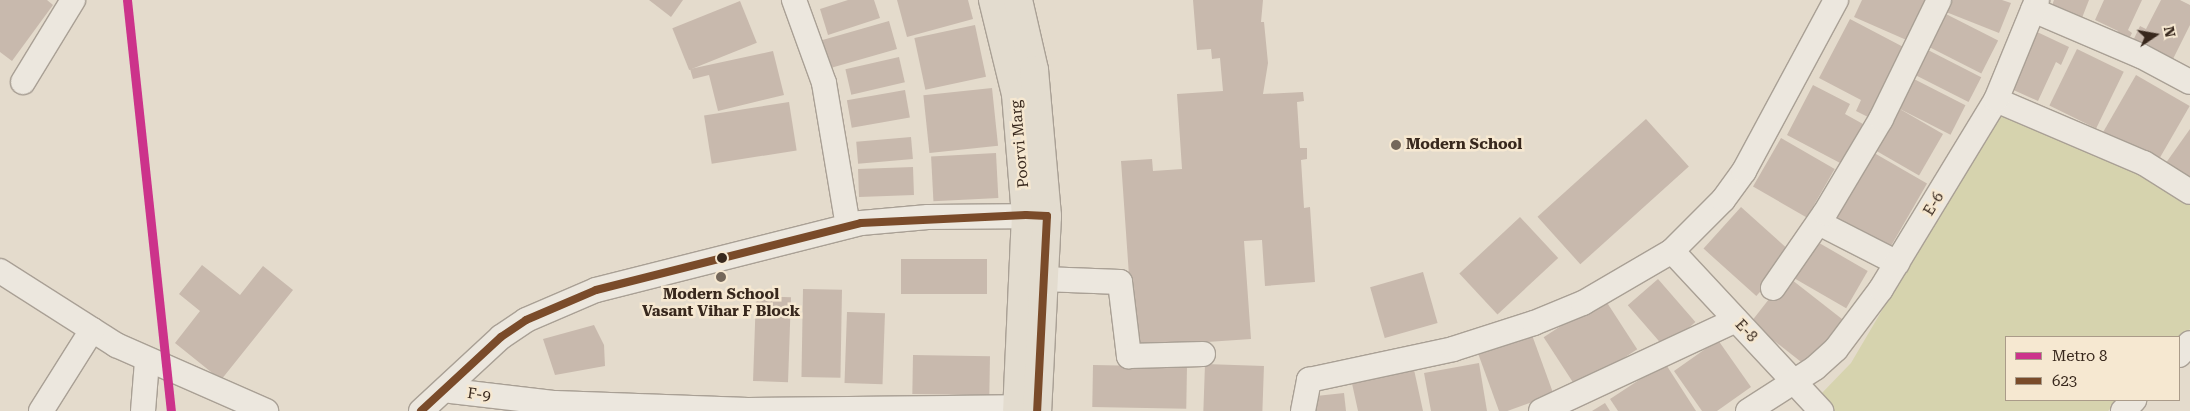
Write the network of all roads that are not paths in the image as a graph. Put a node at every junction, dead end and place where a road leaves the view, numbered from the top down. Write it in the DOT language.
graph roads {
  1 [pos="73,0"];
  2 [pos="794,0"];
  3 [pos="993,0"];
  4 [pos="1018,0"];
  5 [pos="1836,0"];
  6 [pos="1939,0"];
  7 [pos="2035,5"];
  8 [pos="23,82"];
  9 [pos="2190,82"];
  10 [pos="1996,100"];
  11 [pos="2190,192"];
  12 [pos="1036,222"];
  13 [pos="1819,223"];
  14 [pos="848,226"];
  15 [pos="1672,251"];
  16 [pos="1897,263"];
  17 [pos="0,271"];
  18 [pos="1043,279"];
  19 [pos="1773,288"];
  20 [pos="1736,320"];
  21 [pos="92,330"];
  22 [pos="2190,343"];
  23 [pos="1203,354"];
  24 [pos="2180,354"];
  25 [pos="147,361"];
  26 [pos="1794,382"];
  27 [pos="451,391"];
  28 [pos="2133,401"];
  29 [pos="905,409"];
  30 [pos="1027,409"];
  31 [pos="41,411"];
  32 [pos="142,411"];
  33 [pos="266,411"];
  34 [pos="421,411"];
  35 [pos="431,411"];
  36 [pos="1303,411"];
  37 [pos="1541,411"];
  38 [pos="1748,411"];
  39 [pos="1821,411"];
  40 [pos="2123,411"];
  1 -- 8 [label="street"];
  2 -- 14 [label="street"];
  3 -- 12 [label="main road, Poorvi Marg"];
  4 -- 12 [label="main road, Poorvi Marg"];
  5 -- 15 [label="street"];
  6 -- 13 [label="street"];
  7 -- 9 [label="street"];
  7 -- 10 [label="street, E-6"];
  10 -- 11 [label="street"];
  10 -- 16 [label="street, E-6"];
  12 -- 14 [label="street"];
  12 -- 18 [label="main road, Poorvi Marg"];
  12 -- 27 [label="street"];
  12 -- 30 [label="main road, Poorvi Marg"];
  13 -- 16 [label="street"];
  13 -- 19 [label="street"];
  14 -- 34 [label="street"];
  15 -- 20 [label="street, E-8"];
  15 -- 36 [label="street"];
  16 -- 26 [label="street, E-6"];
  17 -- 21 [label="street"];
  18 -- 23 [label="street"];
  18 -- 30 [label="main road, Poorvi Marg"];
  20 -- 26 [label="street, E-8"];
  20 -- 37 [label="street"];
  21 -- 25 [label="street"];
  21 -- 31 [label="street"];
  22 -- 24 [label="street"];
  25 -- 32 [label="street"];
  25 -- 33 [label="street"];
  26 -- 38 [label="street, E-6"];
  26 -- 39 [label="street, E-8"];
  27 -- 29 [label="street, F-9"];
  27 -- 35 [label="street"];
  28 -- 40 [label="street"];
  29 -- 30 [label="street, F-9"];
}
